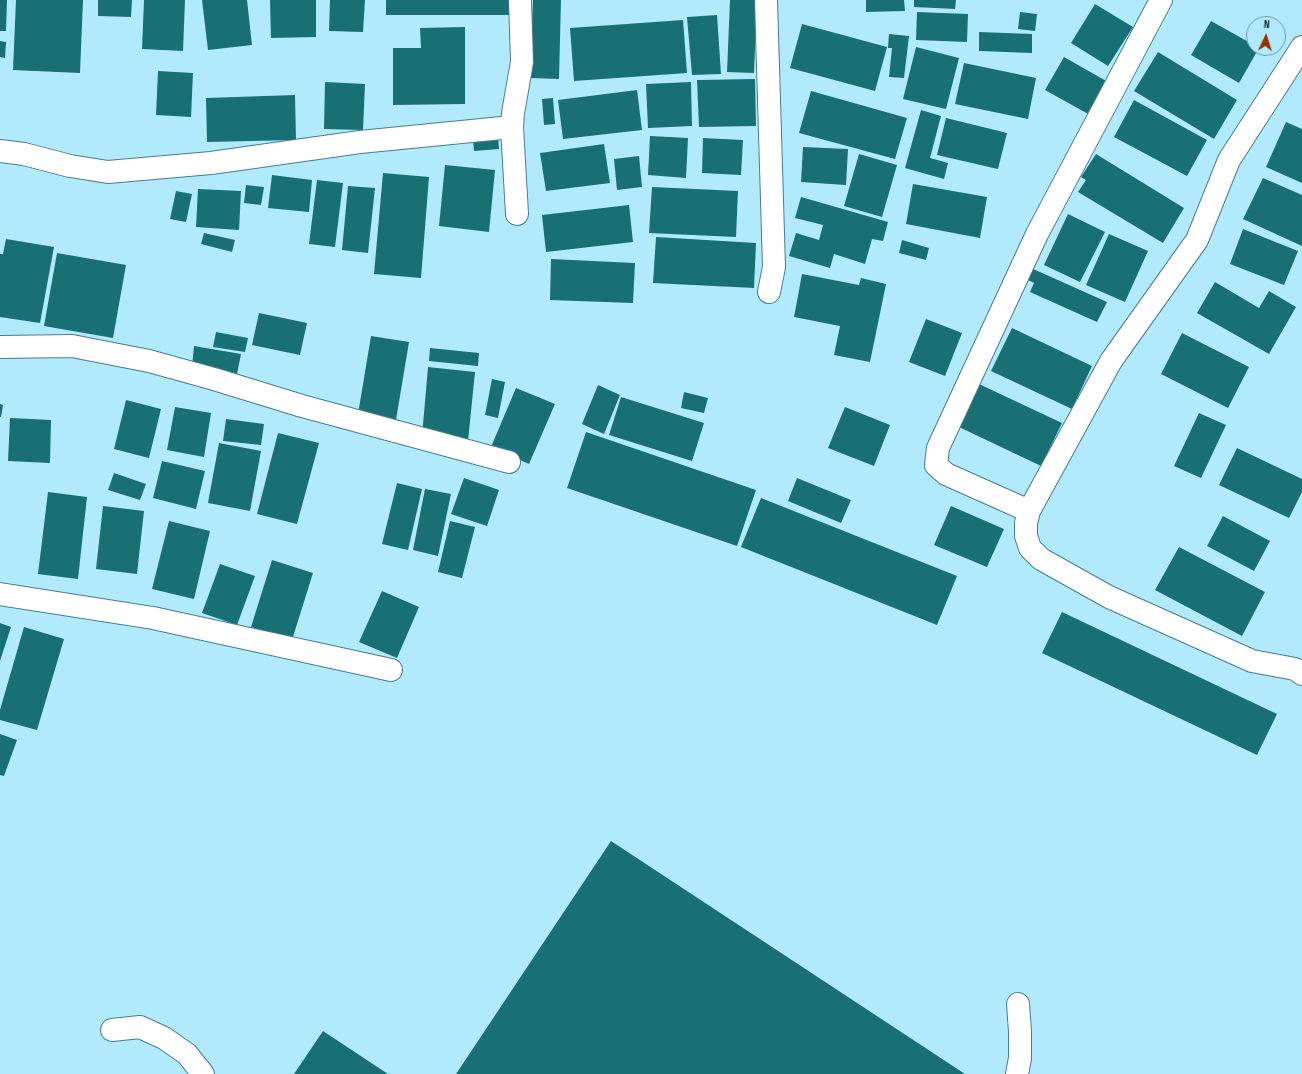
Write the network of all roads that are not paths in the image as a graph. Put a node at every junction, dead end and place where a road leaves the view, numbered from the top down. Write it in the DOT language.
graph roads {
  1 [pos="520,0"];
  2 [pos="766,0"];
  3 [pos="1157,1"];
  4 [pos="1302,46"];
  5 [pos="512,127"];
  6 [pos="0,150"];
  7 [pos="517,214"];
  8 [pos="769,292"];
  9 [pos="0,346"];
  10 [pos="509,462"];
  11 [pos="1029,511"];
  12 [pos="0,594"];
  13 [pos="391,670"];
  14 [pos="1302,674"];
  15 [pos="1018,1004"];
  16 [pos="112,1030"];
  17 [pos="203,1074"];
  18 [pos="1017,1074"];
  1 -- 5 [label="street"];
  2 -- 8 [label="street"];
  3 -- 11 [label="street"];
  4 -- 11 [label="street"];
  5 -- 6 [label="street"];
  5 -- 7 [label="street"];
  9 -- 10 [label="street"];
  11 -- 14 [label="street"];
  12 -- 13 [label="street"];
  15 -- 18 [label="street"];
  16 -- 17 [label="street"];
}
